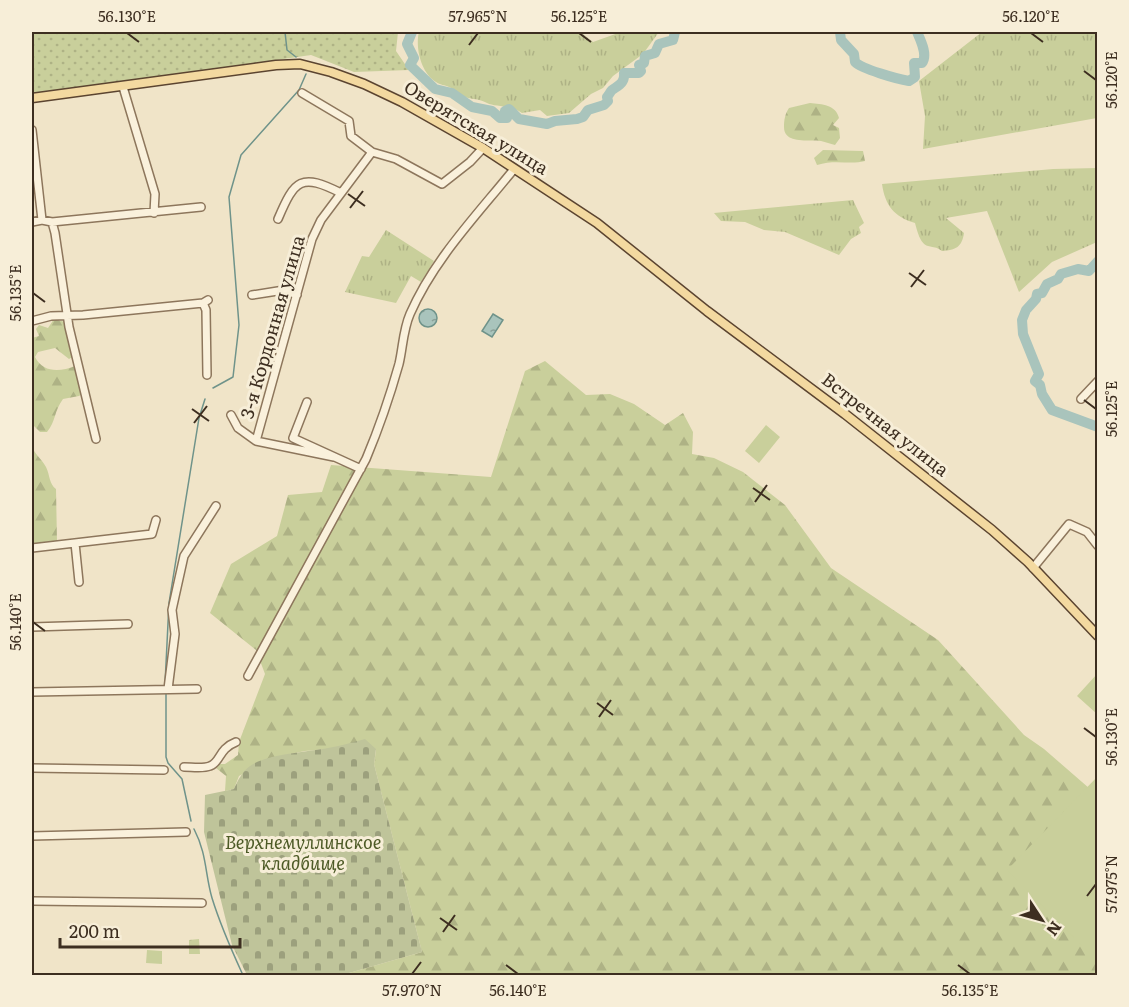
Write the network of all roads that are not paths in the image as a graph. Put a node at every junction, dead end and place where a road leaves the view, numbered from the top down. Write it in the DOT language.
graph roads {
  1 [pos="123,87"];
  2 [pos="302,93"];
  3 [pos="32,98"];
  4 [pos="32,130"];
  5 [pos="483,148"];
  6 [pos="372,152"];
  7 [pos="514,169"];
  8 [pos="341,193"];
  9 [pos="201,207"];
  10 [pos="154,213"];
  11 [pos="278,219"];
  12 [pos="42,220"];
  13 [pos="32,222"];
  14 [pos="52,222"];
  15 [pos="638,256"];
  16 [pos="252,295"];
  17 [pos="297,296"];
  18 [pos="68,314"];
  19 [pos="32,321"];
  20 [pos="207,375"];
  21 [pos="1098,381"];
  22 [pos="1081,399"];
  23 [pos="308,402"];
  24 [pos="231,415"];
  25 [pos="96,439"];
  26 [pos="256,441"];
  27 [pos="334,457"];
  28 [pos="361,469"];
  29 [pos="216,506"];
  30 [pos="156,520"];
  31 [pos="75,543"];
  32 [pos="1098,546"];
  33 [pos="32,548"];
  34 [pos="1033,568"];
  35 [pos="79,582"];
  36 [pos="128,624"];
  37 [pos="32,627"];
  38 [pos="1098,636"];
  39 [pos="248,676"];
  40 [pos="197,688"];
  41 [pos="172,689"];
  42 [pos="32,692"];
  43 [pos="236,742"];
  44 [pos="184,767"];
  45 [pos="32,768"];
  46 [pos="164,770"];
  47 [pos="186,832"];
  48 [pos="32,836"];
  49 [pos="32,901"];
  50 [pos="202,903"];
  1 -- 3 [label="main road, Оверятская улица"];
  1 -- 5 [label="main road, Оверятская улица"];
  1 -- 10 [label="street"];
  2 -- 6 [label="street"];
  4 -- 12 [label="street"];
  5 -- 6 [label="street"];
  5 -- 7 [label="main road, Оверятская улица"];
  6 -- 8 [label="street, 3-я Кордонная улица"];
  7 -- 15 [label="main road, Оверятская улица"];
  7 -- 28 [label="street"];
  8 -- 11 [label="street, 3-я Кордонная улица"];
  8 -- 17 [label="street, 3-я Кордонная улица"];
  9 -- 10 [label="street"];
  10 -- 14 [label="street"];
  12 -- 13 [label="street"];
  12 -- 14 [label="street"];
  14 -- 18 [label="street"];
  15 -- 34 [label="main road, Встречная улица"];
  16 -- 17 [label="street"];
  17 -- 26 [label="street, 3-я Кордонная улица"];
  18 -- 19 [label="street"];
  18 -- 20 [label="street"];
  18 -- 25 [label="street"];
  21 -- 22 [label="street"];
  23 -- 27 [label="street"];
  24 -- 26 [label="street"];
  26 -- 27 [label="street"];
  27 -- 28 [label="street"];
  28 -- 39 [label="street"];
  29 -- 41 [label="street"];
  30 -- 31 [label="street"];
  31 -- 33 [label="street"];
  31 -- 35 [label="street"];
  32 -- 34 [label="street"];
  34 -- 38 [label="main road, Встречная улица"];
  36 -- 37 [label="street"];
  40 -- 41 [label="street"];
  41 -- 42 [label="street"];
  43 -- 44 [label="street"];
  45 -- 46 [label="street"];
  47 -- 48 [label="street"];
  49 -- 50 [label="street"];
}
